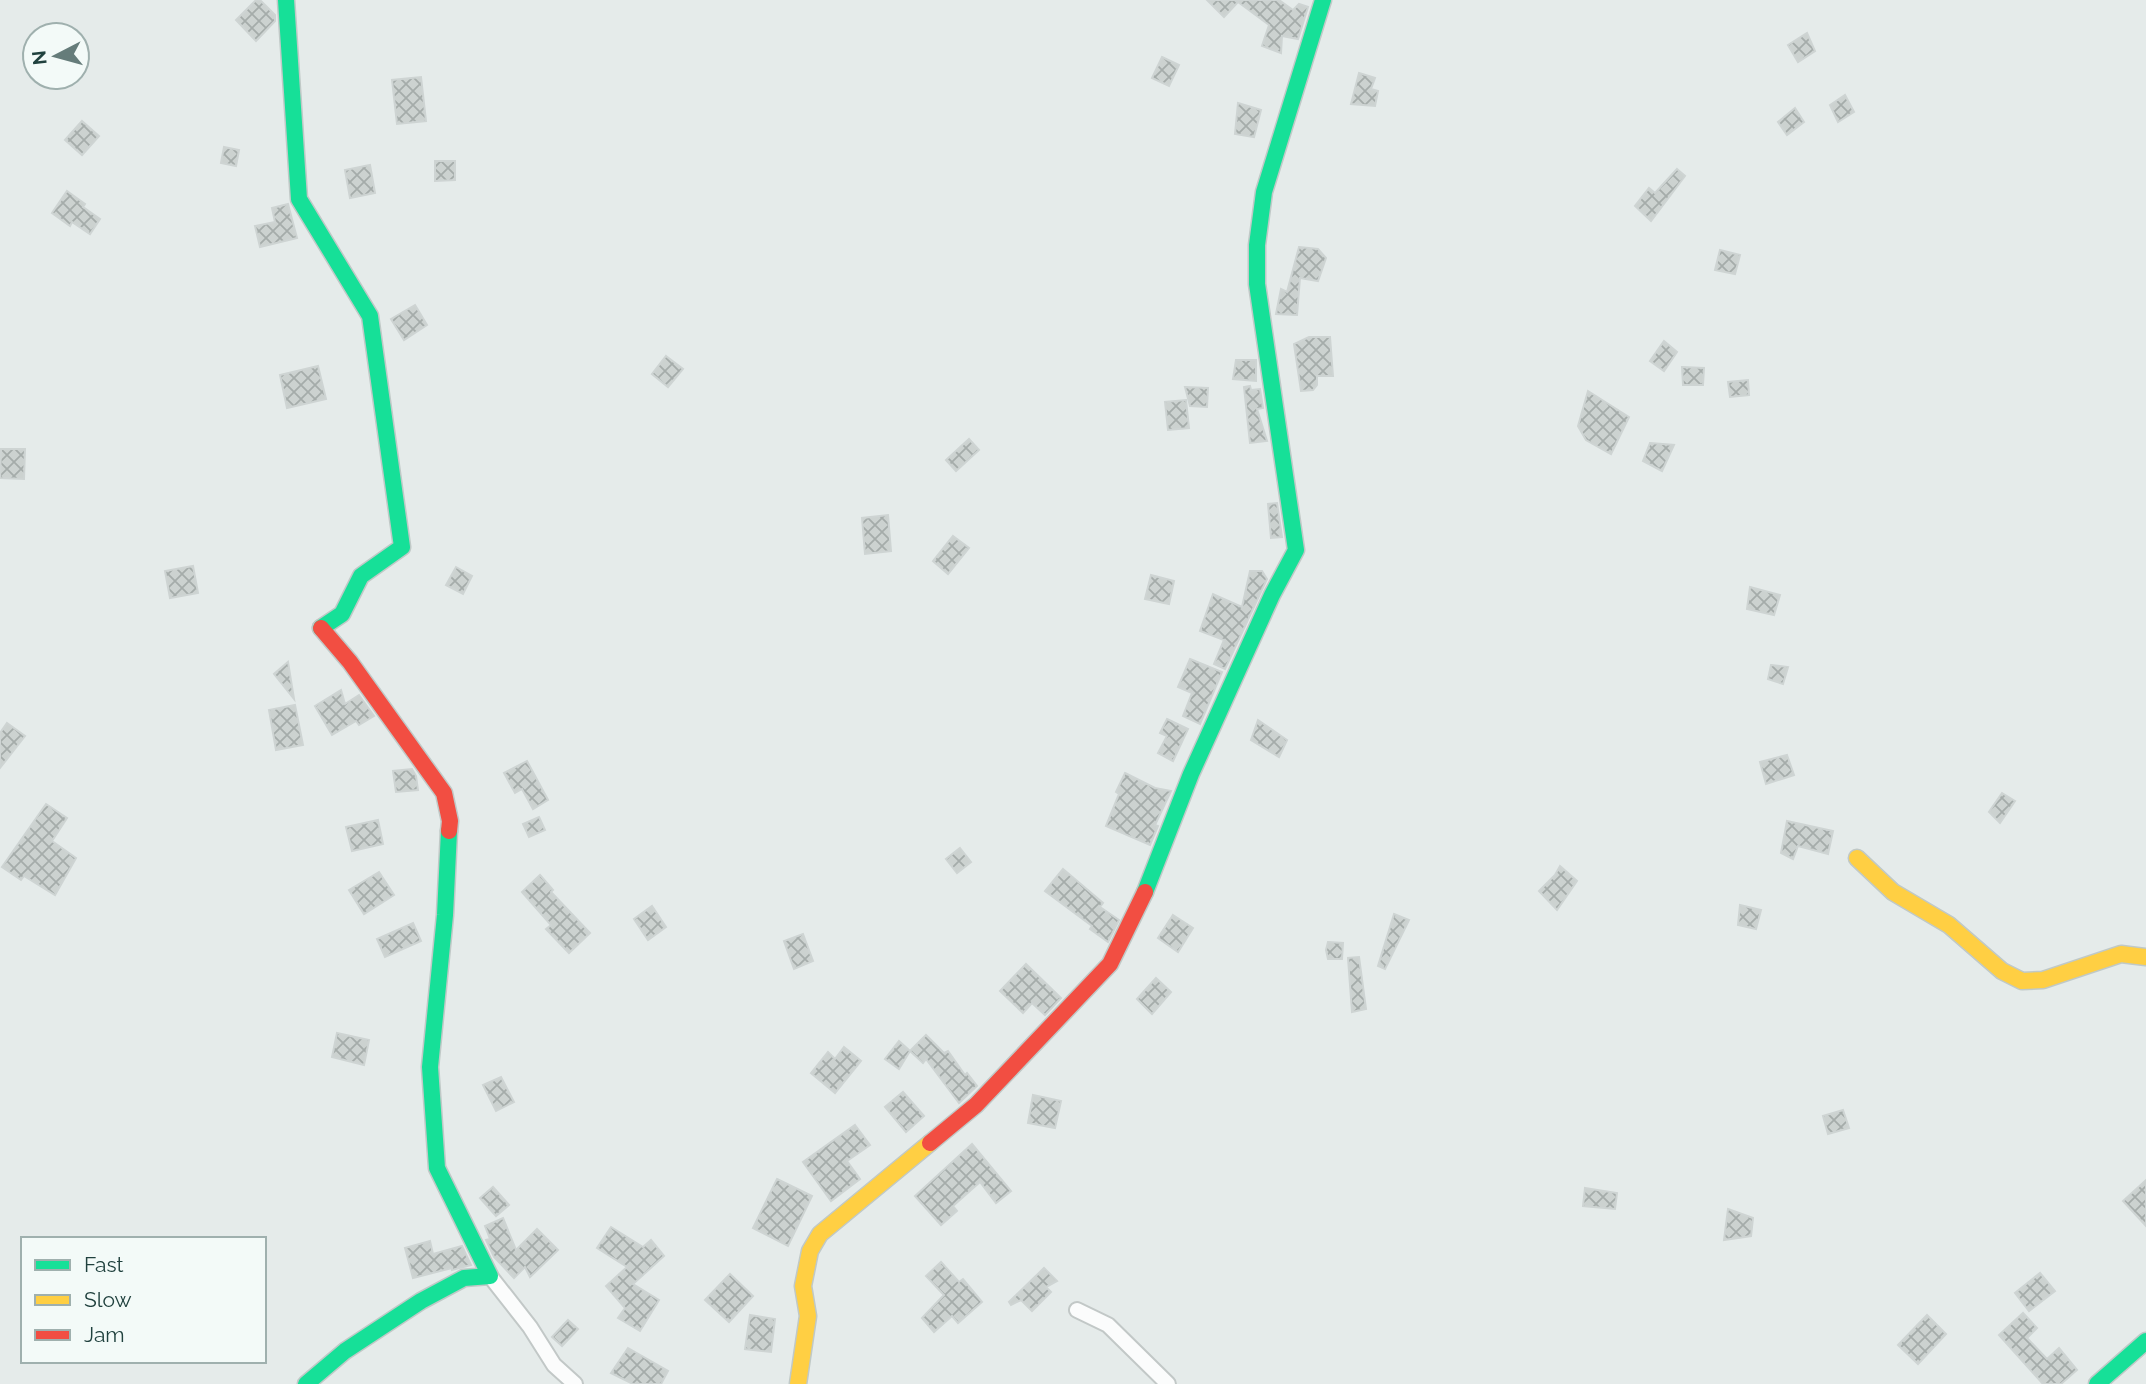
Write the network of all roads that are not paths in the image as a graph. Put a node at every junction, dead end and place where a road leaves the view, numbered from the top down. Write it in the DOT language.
graph roads {
  1 [pos="286,0"];
  2 [pos="1323,0"];
  3 [pos="1857,858"];
  4 [pos="2146,957"];
  5 [pos="490,1276"];
  6 [pos="1077,1310"];
  7 [pos="2146,1341"];
  8 [pos="306,1384"];
  9 [pos="575,1384"];
  10 [pos="798,1384"];
  11 [pos="1168,1384"];
  12 [pos="2097,1384"];
  1 -- 5 [label="street"];
  2 -- 10 [label="street"];
  3 -- 4 [label="street"];
  5 -- 8 [label="street"];
  5 -- 9 [label="street"];
  6 -- 11 [label="street"];
  7 -- 12 [label="street"];
}
